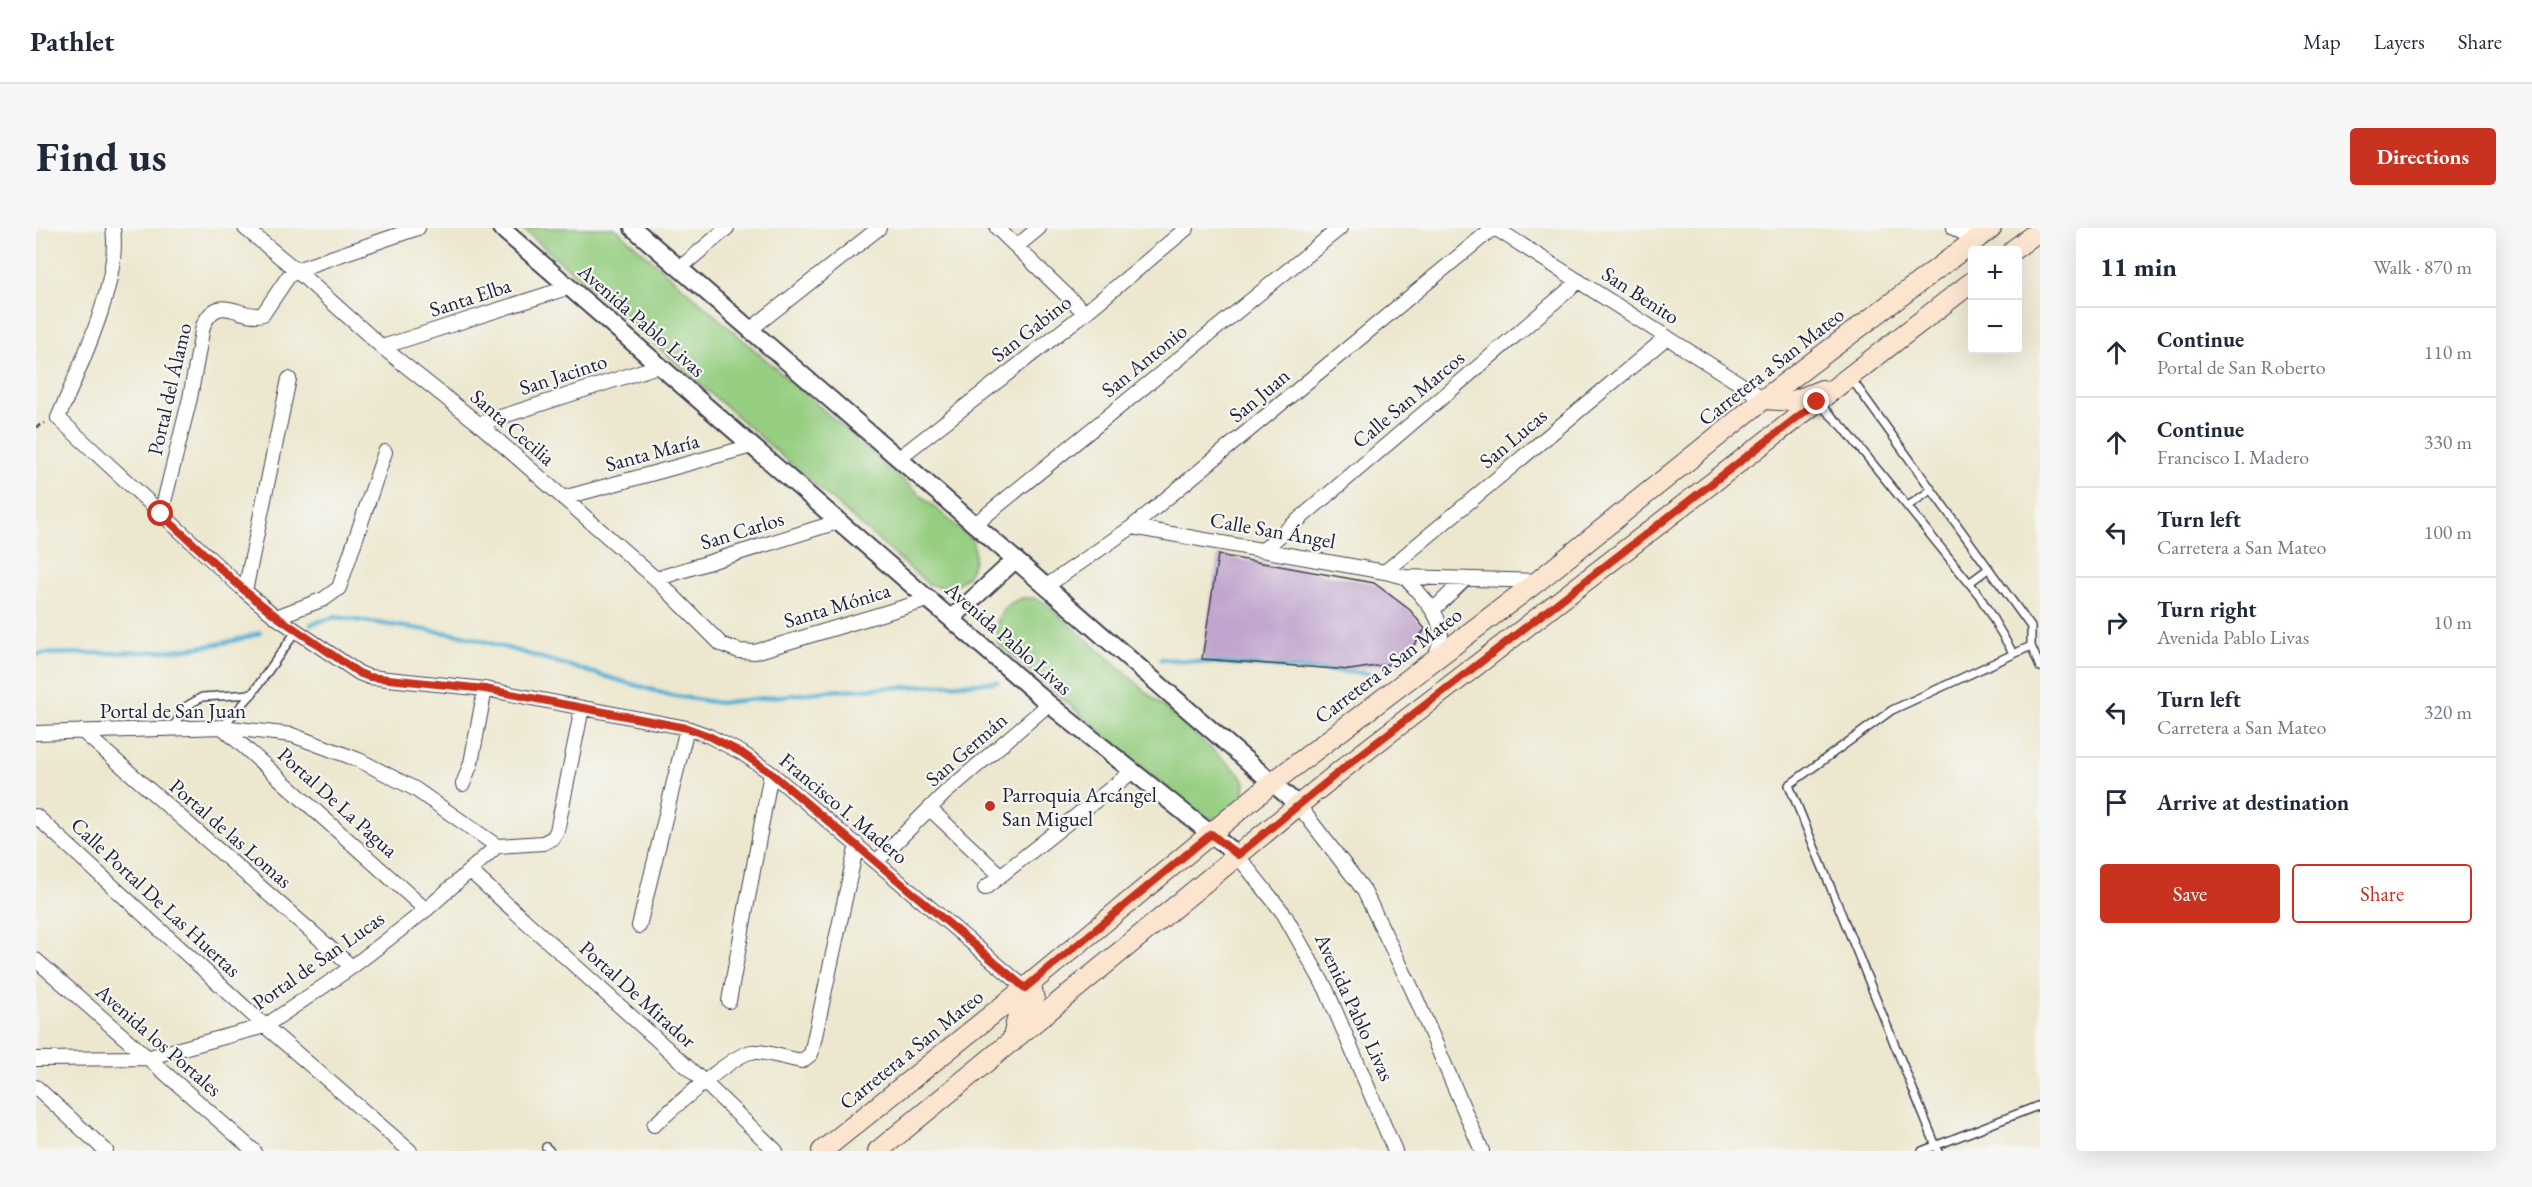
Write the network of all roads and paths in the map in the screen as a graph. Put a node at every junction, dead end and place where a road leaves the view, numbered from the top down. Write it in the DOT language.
graph roads {
  1 [pos="113,228"];
  2 [pos="244,228"];
  3 [pos="418,228"];
  4 [pos="501,228"];
  5 [pos="633,228"];
  6 [pos="727,228"];
  7 [pos="879,228"];
  8 [pos="997,228"];
  9 [pos="1039,228"];
  10 [pos="1187,228"];
  11 [pos="1340,228"];
  12 [pos="1494,228"];
  13 [pos="1954,228"];
  14 [pos="2040,230"];
  15 [pos="1983,234"];
  16 [pos="1017,246"];
  17 [pos="2018,246"];
  18 [pos="680,268"];
  19 [pos="296,270"];
  20 [pos="1579,280"];
  21 [pos="1968,285"];
  22 [pos="570,287"];
  23 [pos="1085,313"];
  24 [pos="751,329"];
  25 [pos="1667,337"];
  26 [pos="1892,345"];
  27 [pos="382,347"];
  28 [pos="661,365"];
  29 [pos="1850,377"];
  30 [pos="290,379"];
  31 [pos="1764,399"];
  32 [pos="1817,402"];
  33 [pos="479,424"];
  34 [pos="752,446"];
  35 [pos="385,452"];
  36 [pos="899,458"];
  37 [pos="1722,475"];
  38 [pos="1931,490"];
  39 [pos="563,498"];
  40 [pos="1908,506"];
  41 [pos="161,514"];
  42 [pos="840,521"];
  43 [pos="974,525"];
  44 [pos="1132,527"];
  45 [pos="1263,550"];
  46 [pos="1015,560"];
  47 [pos="1988,568"];
  48 [pos="1385,572"];
  49 [pos="1405,577"];
  50 [pos="656,579"];
  51 [pos="1465,579"];
  52 [pos="1538,581"];
  53 [pos="1969,583"];
  54 [pos="1045,587"];
  55 [pos="245,591"];
  56 [pos="931,599"];
  57 [pos="1433,610"];
  58 [pos="276,616"];
  59 [pos="951,619"];
  60 [pos="297,630"];
  61 [pos="2031,646"];
  62 [pos="755,651"];
  63 [pos="2013,653"];
  64 [pos="1432,662"];
  65 [pos="2040,667"];
  66 [pos="485,689"];
  67 [pos="252,694"];
  68 [pos="1049,704"];
  69 [pos="582,708"];
  70 [pos="222,727"];
  71 [pos="172,728"];
  72 [pos="687,728"];
  73 [pos="82,731"];
  74 [pos="36,733"];
  75 [pos="1133,771"];
  76 [pos="771,773"];
  77 [pos="1272,783"];
  78 [pos="463,784"];
  79 [pos="1299,806"];
  80 [pos="930,809"];
  81 [pos="36,816"];
  82 [pos="1211,834"];
  83 [pos="857,844"];
  84 [pos="497,846"];
  85 [pos="1238,855"];
  86 [pos="876,862"];
  87 [pos="470,871"];
  88 [pos="1000,875"];
  89 [pos="985,888"];
  90 [pos="426,910"];
  91 [pos="639,926"];
  92 [pos="36,960"];
  93 [pos="352,967"];
  94 [pos="1025,988"];
  95 [pos="729,1001"];
  96 [pos="265,1026"];
  97 [pos="1012,1042"];
  98 [pos="146,1058"];
  99 [pos="36,1059"];
  100 [pos="704,1082"];
  101 [pos="36,1087"];
  102 [pos="2040,1105"];
  103 [pos="654,1125"];
  104 [pos="1385,1125"];
  105 [pos="1937,1148"];
  106 [pos="106,1151"];
  107 [pos="254,1151"];
  108 [pos="410,1151"];
  109 [pos="776,1151"];
  110 [pos="822,1151"];
  111 [pos="878,1151"];
  112 [pos="1395,1151"];
  113 [pos="1404,1151"];
  114 [pos="1482,1151"];
  115 [pos="1922,1151"];
  1 -- 41 [label="street, Francisco I. Madero"];
  2 -- 19 [label="street, Santa Cecilia"];
  3 -- 19 [label="street"];
  4 -- 22 [label="street, Avenida Pablo Livas"];
  5 -- 18 [label="street"];
  6 -- 18 [label="street"];
  7 -- 24 [label="street"];
  8 -- 16 [label="street"];
  9 -- 16 [label="street"];
  10 -- 23 [label="street, San Gabino"];
  11 -- 43 [label="street, San Antonio"];
  12 -- 20 [label="street, San Benito"];
  12 -- 44 [label="street, San Juan"];
  13 -- 15 [label="street"];
  14 -- 17 [label="main road"];
  15 -- 31 [label="main road, Carretera a San Mateo"];
  16 -- 23 [label="street"];
  18 -- 24 [label="street"];
  19 -- 27 [label="street, Santa Cecilia"];
  19 -- 41 [label="street, Portal del Álamo"];
  20 -- 25 [label="street, San Benito"];
  20 -- 45 [label="street, Calle San Marcos"];
  21 -- 26 [label="main road"];
  22 -- 27 [label="street, Santa Elba"];
  22 -- 28 [label="street, Avenida Pablo Livas"];
  23 -- 36 [label="street, San Gabino"];
  24 -- 36 [label="street"];
  25 -- 31 [label="street, San Benito"];
  25 -- 48 [label="street, San Lucas"];
  26 -- 29 [label="main road"];
  26 -- 31 [label="main road"];
  27 -- 33 [label="street, Santa Cecilia"];
  28 -- 33 [label="street, San Jacinto"];
  28 -- 34 [label="street, Avenida Pablo Livas"];
  29 -- 32 [label="main road"];
  29 -- 38 [label="lane"];
  30 -- 55 [label="street"];
  31 -- 37 [label="main road"];
  31 -- 52 [label="main road, Carretera a San Mateo"];
  32 -- 37 [label="main road"];
  32 -- 40 [label="lane"];
  33 -- 39 [label="street, Santa Cecilia"];
  34 -- 39 [label="street, Santa María"];
  34 -- 42 [label="street, Avenida Pablo Livas"];
  35 -- 58 [label="street"];
  36 -- 43 [label="street"];
  37 -- 79 [label="main road"];
  38 -- 40 [label="lane"];
  38 -- 47 [label="lane"];
  39 -- 50 [label="street, Santa Cecilia"];
  40 -- 53 [label="lane"];
  41 -- 55 [label="street, Francisco I. Madero"];
  42 -- 50 [label="street, San Carlos"];
  42 -- 56 [label="street, Avenida Pablo Livas"];
  43 -- 46 [label="street"];
  44 -- 45 [label="street, Calle San Ángel"];
  44 -- 54 [label="street, San Juan"];
  45 -- 48 [label="street, Calle San Ángel"];
  46 -- 54 [label="street"];
  46 -- 59 [label="street"];
  47 -- 53 [label="lane"];
  47 -- 61 [label="lane"];
  48 -- 49 [label="street, Calle San Ángel"];
  49 -- 51 [label="street, Calle San Ángel"];
  49 -- 57 [label="street"];
  50 -- 62 [label="street, Santa Cecilia"];
  51 -- 52 [label="street, Calle San Ángel"];
  51 -- 57 [label="street"];
  52 -- 64 [label="main road, Carretera a San Mateo"];
  53 -- 63 [label="lane"];
  54 -- 77 [label="street"];
  55 -- 58 [label="street, Francisco I. Madero"];
  56 -- 59 [label="street, Avenida Pablo Livas"];
  56 -- 62 [label="street, Santa Mónica"];
  57 -- 64 [label="street"];
  58 -- 60 [label="street, Francisco I. Madero"];
  59 -- 68 [label="street, Avenida Pablo Livas"];
  60 -- 66 [label="street, Francisco I. Madero"];
  60 -- 67 [label="lane"];
  61 -- 63 [label="lane"];
  61 -- 65 [label="lane"];
  63 -- 105 [label="lane"];
  64 -- 77 [label="main road, Carretera a San Mateo"];
  66 -- 69 [label="street, Francisco I. Madero"];
  66 -- 78 [label="street"];
  67 -- 70 [label="lane"];
  67 -- 71 [label="lane"];
  68 -- 75 [label="street, Avenida Pablo Livas"];
  68 -- 80 [label="street, San Germán"];
  69 -- 72 [label="street, Francisco I. Madero"];
  69 -- 84 [label="street"];
  70 -- 71 [label="street, Portal de San Juan"];
  70 -- 84 [label="street, Portal de San Juan"];
  70 -- 90 [label="street, Portal De La Pagua"];
  71 -- 73 [label="street, Portal de San Juan"];
  72 -- 76 [label="street, Francisco I. Madero"];
  72 -- 91 [label="street"];
  73 -- 74 [label="street, Portal de San Juan"];
  73 -- 93 [label="street, Portal de las Lomas"];
  75 -- 82 [label="street, Avenida Pablo Livas"];
  75 -- 88 [label="street"];
  76 -- 83 [label="street, Francisco I. Madero"];
  76 -- 95 [label="street"];
  77 -- 79 [label="street"];
  77 -- 82 [label="main road, Carretera a San Mateo"];
  79 -- 85 [label="main road"];
  79 -- 114 [label="street"];
  80 -- 86 [label="street"];
  80 -- 88 [label="street, San Germán"];
  81 -- 96 [label="street, Calle Portal De Las Huertas"];
  82 -- 85 [label="street, Avenida Pablo Livas"];
  82 -- 94 [label="main road, Carretera a San Mateo"];
  83 -- 86 [label="street, Francisco I. Madero"];
  83 -- 100 [label="street"];
  84 -- 87 [label="street, Portal de San Lucas"];
  85 -- 97 [label="main road"];
  85 -- 104 [label="street, Avenida Pablo Livas"];
  86 -- 94 [label="street, Francisco I. Madero"];
  87 -- 90 [label="street, Portal de San Lucas"];
  87 -- 100 [label="street, Portal De Mirador"];
  88 -- 89 [label="street"];
  90 -- 93 [label="street, Portal de San Lucas"];
  92 -- 98 [label="street, Avenida los Portales"];
  93 -- 96 [label="street, Portal de San Lucas"];
  94 -- 97 [label="main road"];
  94 -- 110 [label="main road, Carretera a San Mateo"];
  96 -- 98 [label="street, Portal de San Lucas"];
  96 -- 108 [label="street, Calle Portal De Las Huertas"];
  97 -- 111 [label="main road"];
  98 -- 99 [label="street, Portal de San Lucas"];
  98 -- 107 [label="street, Avenida los Portales"];
  100 -- 103 [label="street"];
  100 -- 109 [label="street, Portal De Mirador"];
  101 -- 106 [label="street"];
  102 -- 105 [label="lane"];
  104 -- 112 [label="street, Avenida Pablo Livas"];
  104 -- 113 [label="street"];
  105 -- 115 [label="lane"];
}
